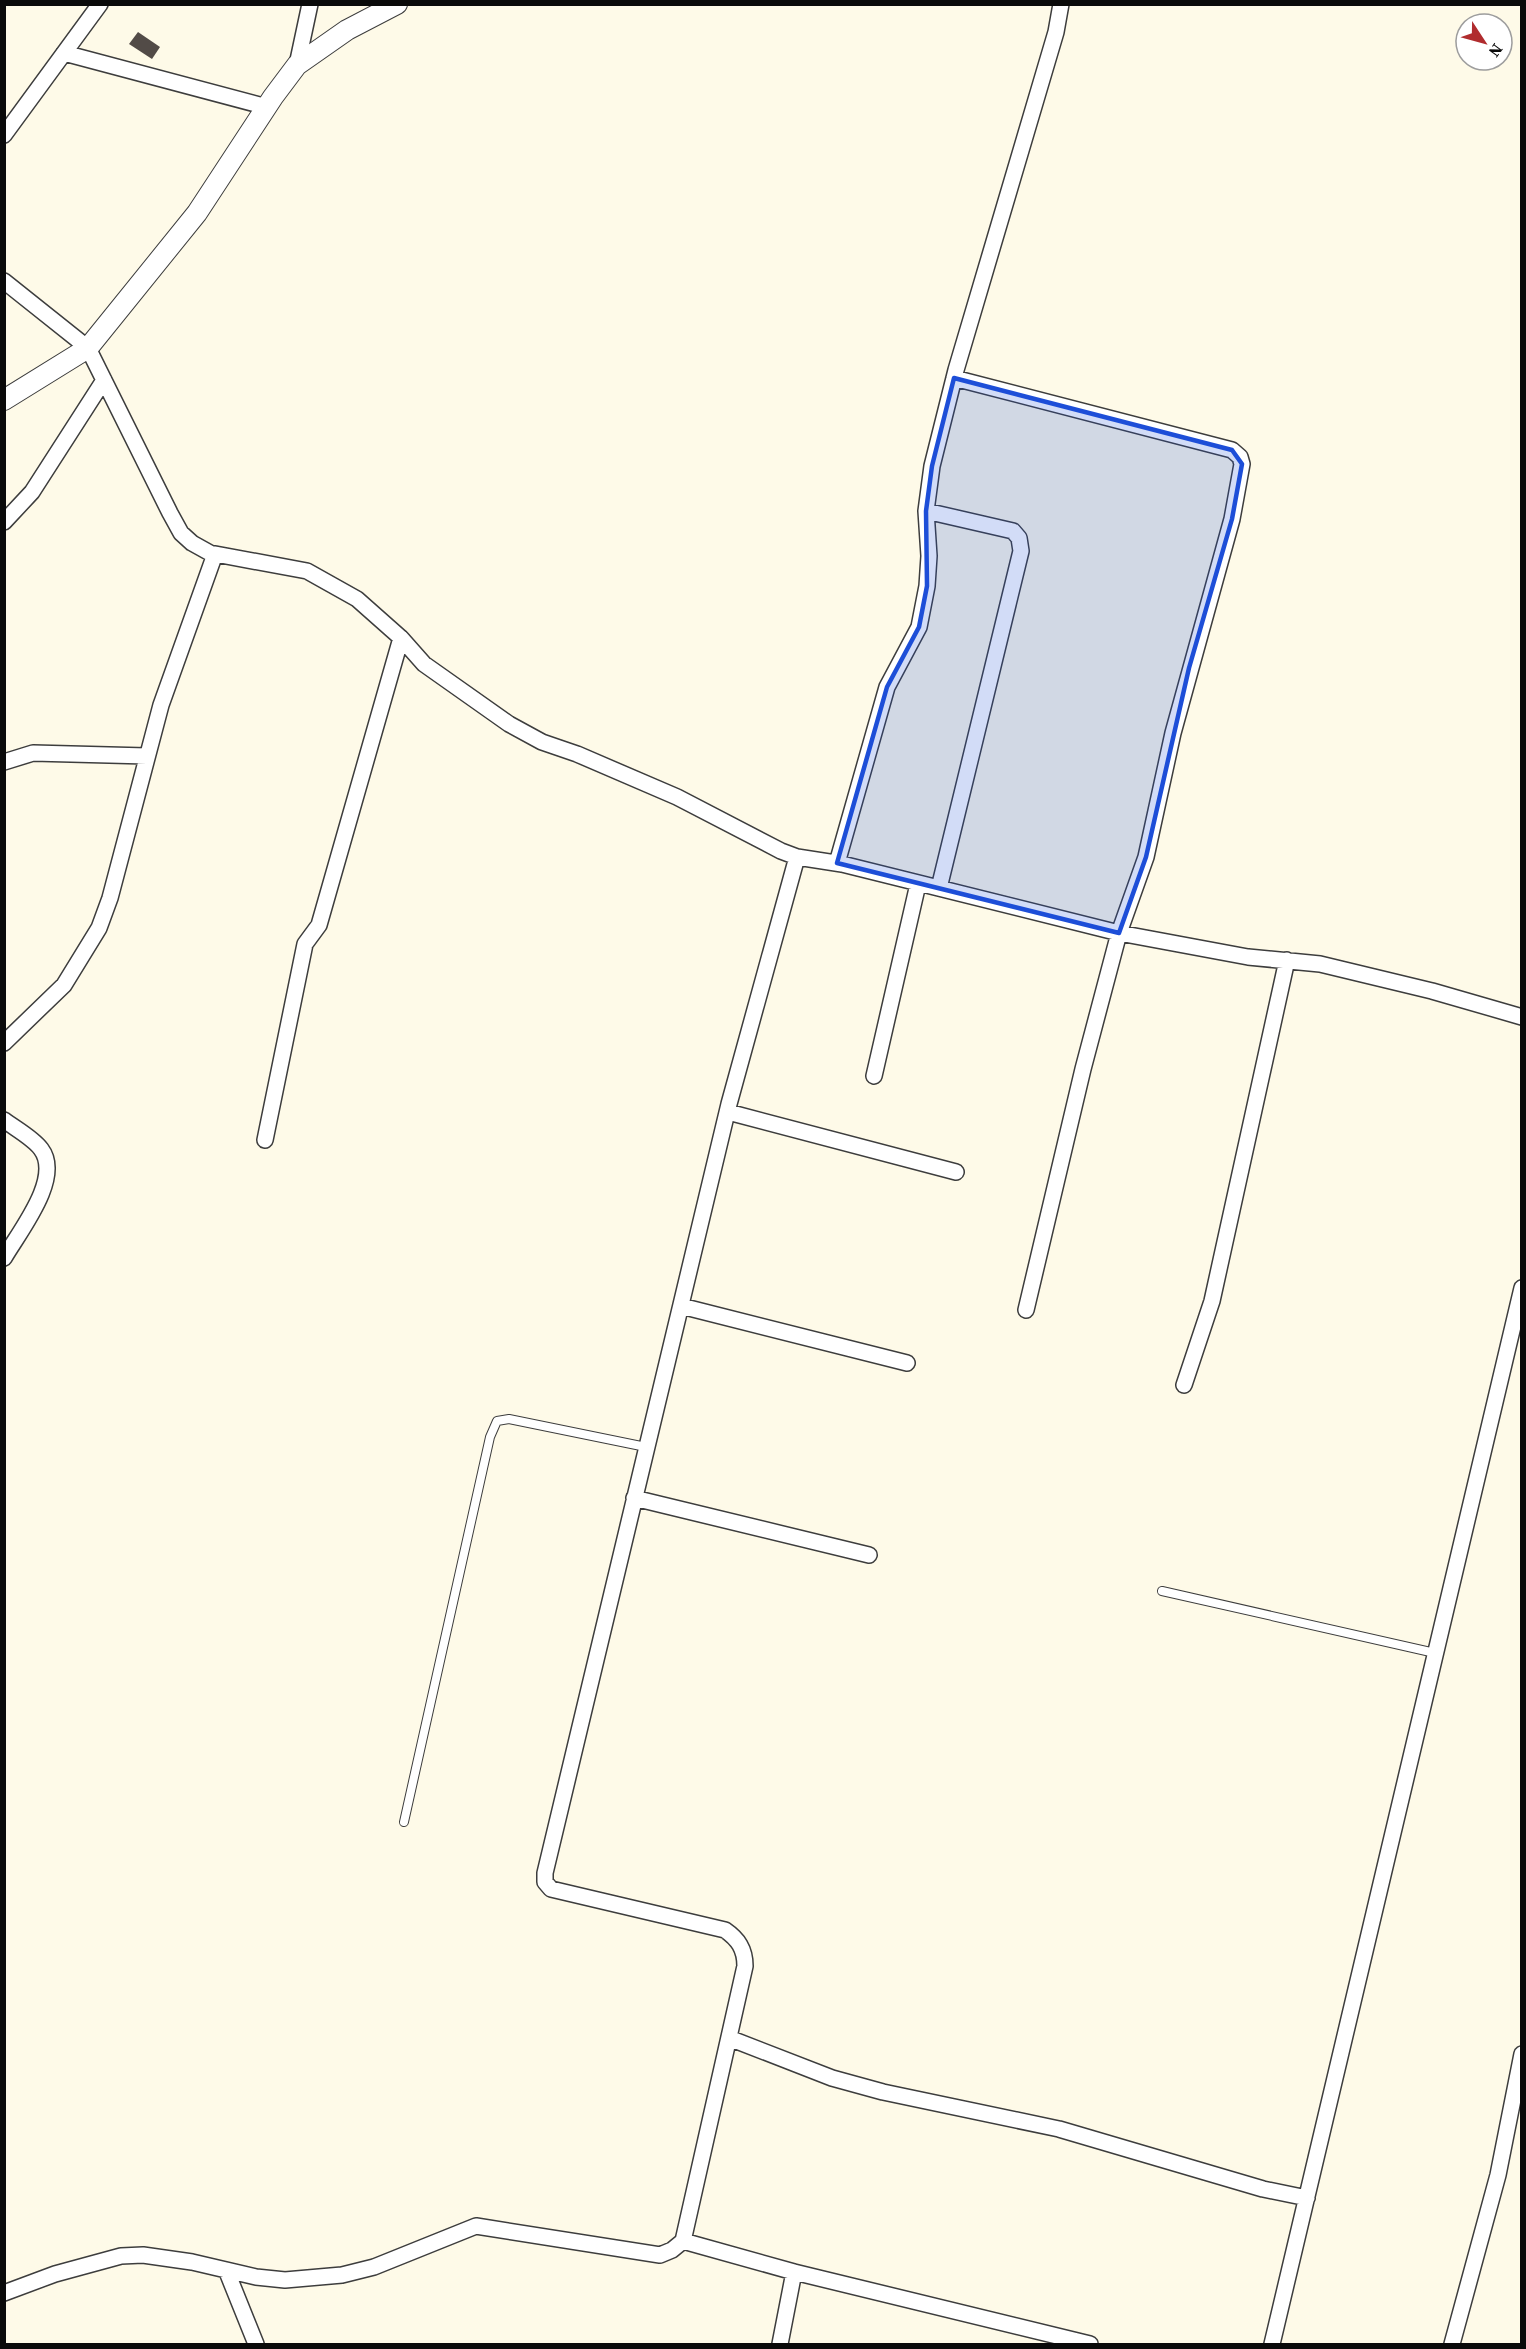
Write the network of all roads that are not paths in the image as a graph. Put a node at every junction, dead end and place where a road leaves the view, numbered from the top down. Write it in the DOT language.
graph roads {
  1 [pos="100,4"];
  2 [pos="310,4"];
  3 [pos="397,4"];
  4 [pos="1060,4"];
  5 [pos="64,53"];
  6 [pos="297,64"];
  7 [pos="267,107"];
  8 [pos="4,135"];
  9 [pos="4,281"];
  10 [pos="88,348"];
  11 [pos="954,378"];
  12 [pos="104,380"];
  13 [pos="4,400"];
  14 [pos="926,511"];
  15 [pos="4,522"];
  16 [pos="215,554"];
  17 [pos="401,638"];
  18 [pos="147,756"];
  19 [pos="4,762"];
  20 [pos="797,857"];
  21 [pos="837,863"];
  22 [pos="918,884"];
  23 [pos="939,888"];
  24 [pos="1119,933"];
  25 [pos="1287,960"];
  26 [pos="1521,1017"];
  27 [pos="4,1043"];
  28 [pos="874,1076"];
  29 [pos="728,1112"];
  30 [pos="4,1120"];
  31 [pos="265,1140"];
  32 [pos="956,1172"];
  33 [pos="4,1258"];
  34 [pos="1521,1288"];
  35 [pos="681,1306"];
  36 [pos="1026,1310"];
  37 [pos="907,1363"];
  38 [pos="1184,1385"];
  39 [pos="646,1447"];
  40 [pos="634,1498"];
  41 [pos="869,1555"];
  42 [pos="1162,1591"];
  43 [pos="1435,1653"];
  44 [pos="404,1822"];
  45 [pos="729,2038"];
  46 [pos="1521,2054"];
  47 [pos="1307,2198"];
  48 [pos="683,2241"];
  49 [pos="227,2272"];
  50 [pos="794,2272"];
  51 [pos="4,2293"];
  52 [pos="256,2344"];
  53 [pos="780,2344"];
  54 [pos="1090,2344"];
  55 [pos="1272,2344"];
  56 [pos="1452,2344"];
  1 -- 5 [label="street"];
  2 -- 6 [label="street"];
  3 -- 6 [label="street"];
  4 -- 11 [label="street"];
  5 -- 7 [label="street"];
  5 -- 8 [label="street"];
  6 -- 7 [label="street"];
  7 -- 10 [label="street"];
  9 -- 10 [label="street"];
  10 -- 12 [label="street"];
  10 -- 13 [label="street"];
  11 -- 14 [label="street"];
  11 -- 24 [label="street"];
  12 -- 15 [label="street"];
  12 -- 16 [label="street"];
  14 -- 21 [label="street"];
  14 -- 23 [label="street"];
  16 -- 17 [label="street"];
  16 -- 18 [label="street"];
  17 -- 20 [label="street"];
  17 -- 31 [label="street"];
  18 -- 19 [label="street"];
  18 -- 27 [label="street"];
  20 -- 21 [label="street"];
  20 -- 29 [label="street"];
  21 -- 22 [label="street"];
  22 -- 23 [label="street"];
  22 -- 28 [label="street"];
  23 -- 24 [label="street"];
  24 -- 25 [label="street"];
  24 -- 36 [label="street"];
  25 -- 26 [label="street"];
  25 -- 38 [label="street"];
  29 -- 32 [label="street"];
  29 -- 35 [label="street"];
  30 -- 33 [label="street"];
  34 -- 43 [label="street"];
  35 -- 37 [label="street"];
  35 -- 39 [label="street"];
  39 -- 40 [label="street"];
  39 -- 44 [label="lane"];
  40 -- 41 [label="street"];
  40 -- 45 [label="street"];
  42 -- 43 [label="lane"];
  43 -- 47 [label="street"];
  45 -- 47 [label="street"];
  45 -- 48 [label="street"];
  46 -- 56 [label="street"];
  47 -- 55 [label="street"];
  48 -- 49 [label="street"];
  48 -- 50 [label="street"];
  49 -- 51 [label="street"];
  49 -- 52 [label="street"];
  50 -- 53 [label="street"];
  50 -- 54 [label="street"];
}
